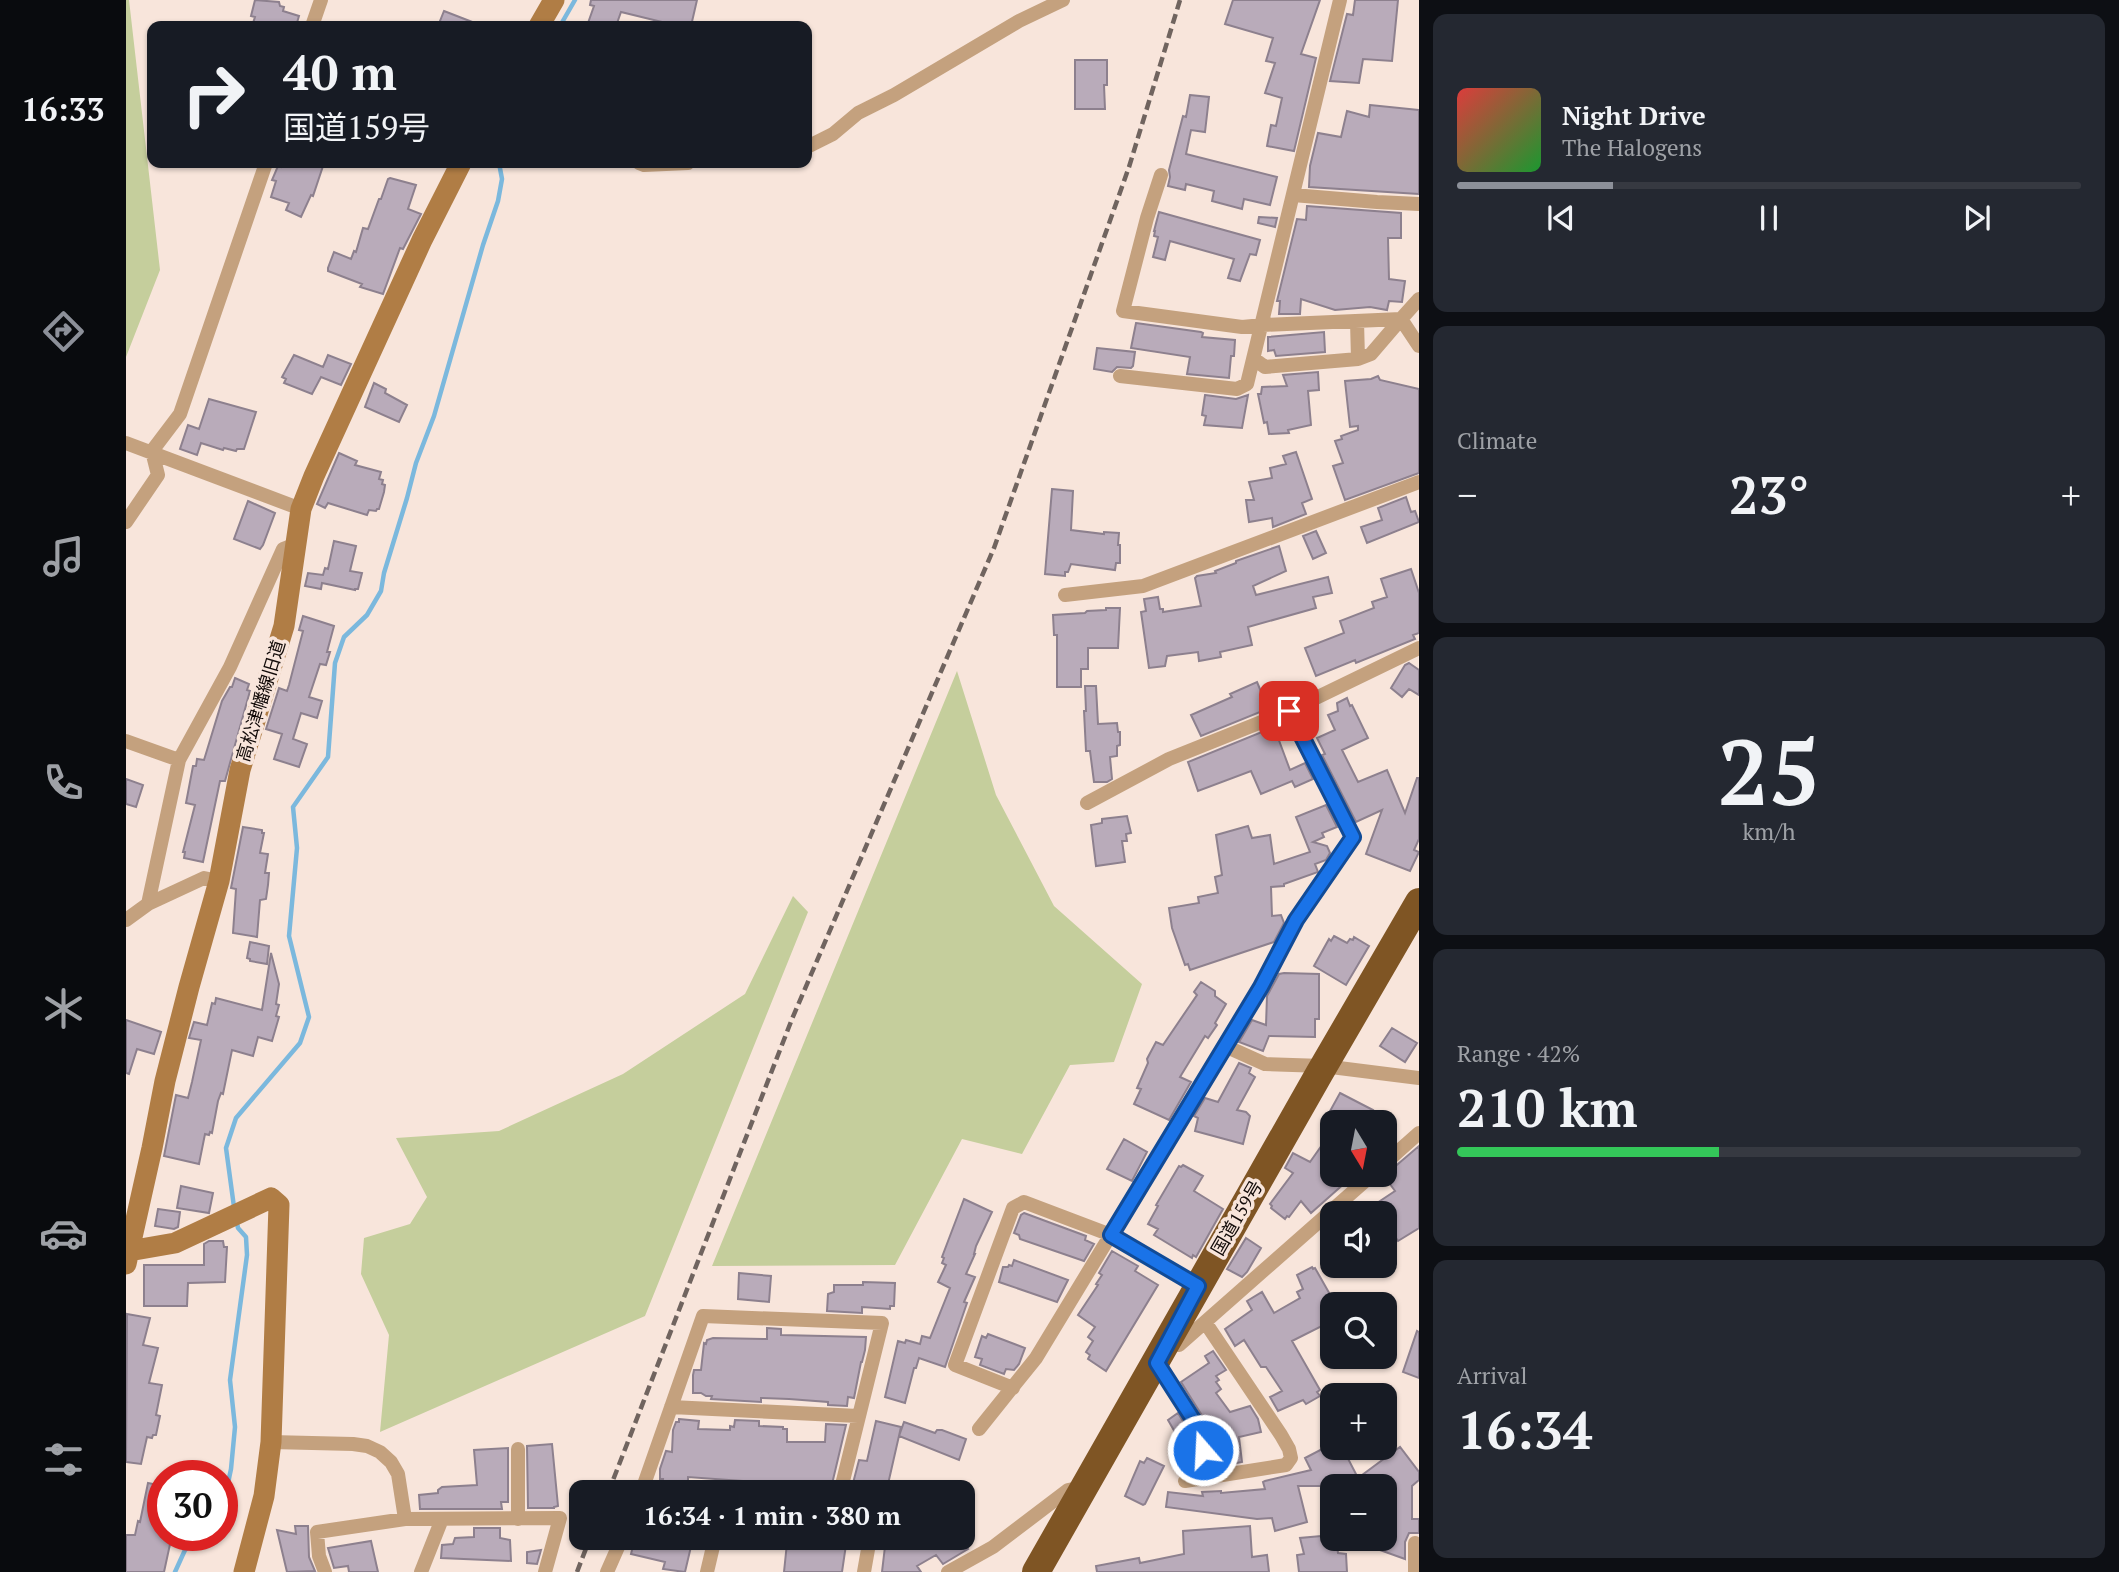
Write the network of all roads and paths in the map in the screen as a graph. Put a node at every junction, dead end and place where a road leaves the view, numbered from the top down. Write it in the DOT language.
graph roads {
  1 [pos="321,0"];
  2 [pos="554,0"];
  3 [pos="1063,0"];
  4 [pos="1340,0"];
  5 [pos="314,21"];
  6 [pos="542,21"];
  7 [pos="812,144"];
  8 [pos="264,168"];
  9 [pos="458,168"];
  10 [pos="1161,174"];
  11 [pos="1293,195"];
  12 [pos="1419,204"];
  13 [pos="1419,299"];
  14 [pos="1401,319"];
  15 [pos="1357,321"];
  16 [pos="1263,325"];
  17 [pos="1419,346"];
  18 [pos="1254,359"];
  19 [pos="1358,359"];
  20 [pos="1120,376"];
  21 [pos="126,443"];
  22 [pos="152,451"];
  23 [pos="1419,482"];
  24 [pos="301,509"];
  25 [pos="126,522"];
  26 [pos="296,544"];
  27 [pos="1065,594"];
  28 [pos="1419,649"];
  29 [pos="1289,711"];
  30 [pos="126,741"];
  31 [pos="179,760"];
  32 [pos="1087,803"];
  33 [pos="219,881"];
  34 [pos="1419,902"];
  35 [pos="148,904"];
  36 [pos="126,920"];
  37 [pos="1224,1046"];
  38 [pos="1324,1066"];
  39 [pos="1419,1078"];
  40 [pos="1419,1133"];
  41 [pos="1397,1152"];
  42 [pos="1358,1187"];
  43 [pos="1111,1235"];
  44 [pos="127,1257"];
  45 [pos="1198,1286"];
  46 [pos="1205,1322"];
  47 [pos="1162,1352"];
  48 [pos="1013,1388"];
  49 [pos="671,1407"];
  50 [pos="858,1416"];
  51 [pos="979,1429"];
  52 [pos="271,1442"];
  53 [pos="518,1449"];
  54 [pos="1209,1476"];
  55 [pos="645,1480"];
  56 [pos="843,1480"];
  57 [pos="1185,1481"];
  58 [pos="1084,1487"];
  59 [pos="518,1518"];
  60 [pos="405,1519"];
  61 [pos="442,1519"];
  62 [pos="1415,1543"];
  63 [pos="617,1550"];
  64 [pos="712,1550"];
  65 [pos="868,1550"];
  66 [pos="244,1572"];
  67 [pos="325,1572"];
  68 [pos="421,1572"];
  69 [pos="545,1572"];
  70 [pos="607,1572"];
  71 [pos="707,1572"];
  72 [pos="863,1572"];
  73 [pos="948,1572"];
  74 [pos="1036,1572"];
  75 [pos="1415,1572"];
  1 -- 5 [label="street"];
  2 -- 6 [label="street"];
  3 -- 7 [label="street"];
  4 -- 11 [label="street"];
  8 -- 22 [label="street"];
  9 -- 24 [label="street, 高松津幡線旧道"];
  10 -- 16 [label="street"];
  11 -- 12 [label="street"];
  11 -- 16 [label="street"];
  13 -- 14 [label="street"];
  14 -- 15 [label="street"];
  14 -- 17 [label="street"];
  14 -- 19 [label="street"];
  15 -- 16 [label="street"];
  15 -- 19 [label="street"];
  16 -- 18 [label="street"];
  18 -- 19 [label="street"];
  18 -- 20 [label="street"];
  21 -- 22 [label="street"];
  22 -- 24 [label="street"];
  22 -- 25 [label="street"];
  23 -- 27 [label="street"];
  24 -- 26 [label="street, 高松津幡線旧道"];
  26 -- 31 [label="street"];
  26 -- 33 [label="street, 高松津幡線旧道"];
  28 -- 29 [label="street"];
  29 -- 32 [label="street"];
  29 -- 37 [label="street"];
  30 -- 31 [label="street"];
  31 -- 35 [label="street"];
  33 -- 35 [label="street"];
  33 -- 44 [label="street, 高松津幡線旧道"];
  34 -- 38 [label="highway, 国道159号"];
  35 -- 36 [label="street"];
  37 -- 38 [label="street"];
  37 -- 43 [label="street"];
  38 -- 39 [label="street"];
  38 -- 45 [label="highway, 国道159号"];
  40 -- 41 [label="street"];
  42 -- 46 [label="street"];
  43 -- 45 [label="street"];
  43 -- 48 [label="street"];
  43 -- 48 [label="street"];
  44 -- 52 [label="street"];
  45 -- 47 [label="highway, 国道159号"];
  46 -- 47 [label="street"];
  46 -- 54 [label="street"];
  47 -- 54 [label="street"];
  47 -- 58 [label="highway, 国道159号"];
  48 -- 51 [label="street"];
  49 -- 50 [label="street"];
  49 -- 50 [label="street"];
  49 -- 55 [label="street"];
  50 -- 56 [label="street"];
  52 -- 60 [label="street"];
  52 -- 66 [label="street"];
  53 -- 59 [label="street"];
  54 -- 57 [label="street"];
  58 -- 73 [label="street"];
  58 -- 74 [label="highway, 国道159号"];
  59 -- 61 [label="street"];
  59 -- 69 [label="street"];
  60 -- 61 [label="street"];
  60 -- 67 [label="street"];
  61 -- 68 [label="street"];
  62 -- 75 [label="street"];
  63 -- 70 [label="street"];
  64 -- 71 [label="street"];
  65 -- 72 [label="street"];
}
